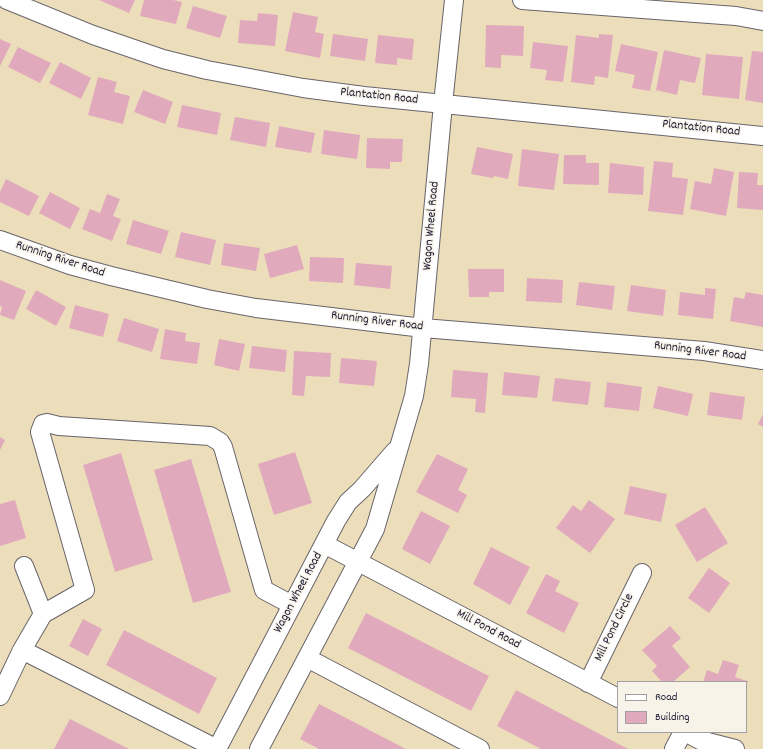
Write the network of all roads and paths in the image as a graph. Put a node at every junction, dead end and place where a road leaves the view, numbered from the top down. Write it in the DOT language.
graph roads {
  1 [pos="7,0"];
  2 [pos="454,0"];
  3 [pos="522,0"];
  4 [pos="763,21"];
  5 [pos="443,104"];
  6 [pos="763,136"];
  7 [pos="0,240"];
  8 [pos="423,328"];
  9 [pos="763,360"];
  10 [pos="397,449"];
  11 [pos="324,544"];
  12 [pos="358,561"];
  13 [pos="24,566"];
  14 [pos="642,573"];
  15 [pos="292,605"];
  16 [pos="43,614"];
  17 [pos="22,650"];
  18 [pos="307,658"];
  19 [pos="588,683"];
  20 [pos="0,696"];
  21 [pos="617,698"];
  22 [pos="683,733"];
  23 [pos="686,733"];
  24 [pos="217,749"];
  25 [pos="259,749"];
  26 [pos="480,749"];
  27 [pos="674,749"];
  28 [pos="735,749"];
  1 -- 5 [label="street, Plantation Road"];
  2 -- 5 [label="street, Wagon Wheel Road"];
  3 -- 4 [label="street"];
  5 -- 6 [label="street, Plantation Road"];
  5 -- 8 [label="street, Wagon Wheel Road"];
  7 -- 8 [label="street, Running River Road"];
  8 -- 9 [label="street, Running River Road"];
  8 -- 10 [label="street, Wagon Wheel Road"];
  10 -- 11 [label="street, Wagon Wheel Road"];
  10 -- 12 [label="street, Wagon Wheel Road"];
  11 -- 12 [label="street, Mill Pond Road"];
  11 -- 15 [label="street, Wagon Wheel Road"];
  12 -- 18 [label="street, Wagon Wheel Road"];
  12 -- 19 [label="street, Mill Pond Road"];
  13 -- 16 [label="street"];
  14 -- 19 [label="street, Mill Pond Circle"];
  15 -- 16 [label="street"];
  15 -- 24 [label="street, Wagon Wheel Road"];
  16 -- 17 [label="street"];
  17 -- 20 [label="street"];
  17 -- 24 [label="street"];
  18 -- 25 [label="street, Wagon Wheel Road"];
  18 -- 26 [label="street"];
  19 -- 21 [label="street, Mill Pond Road"];
  22 -- 27 [label="street"];
  23 -- 28 [label="street"];
}
